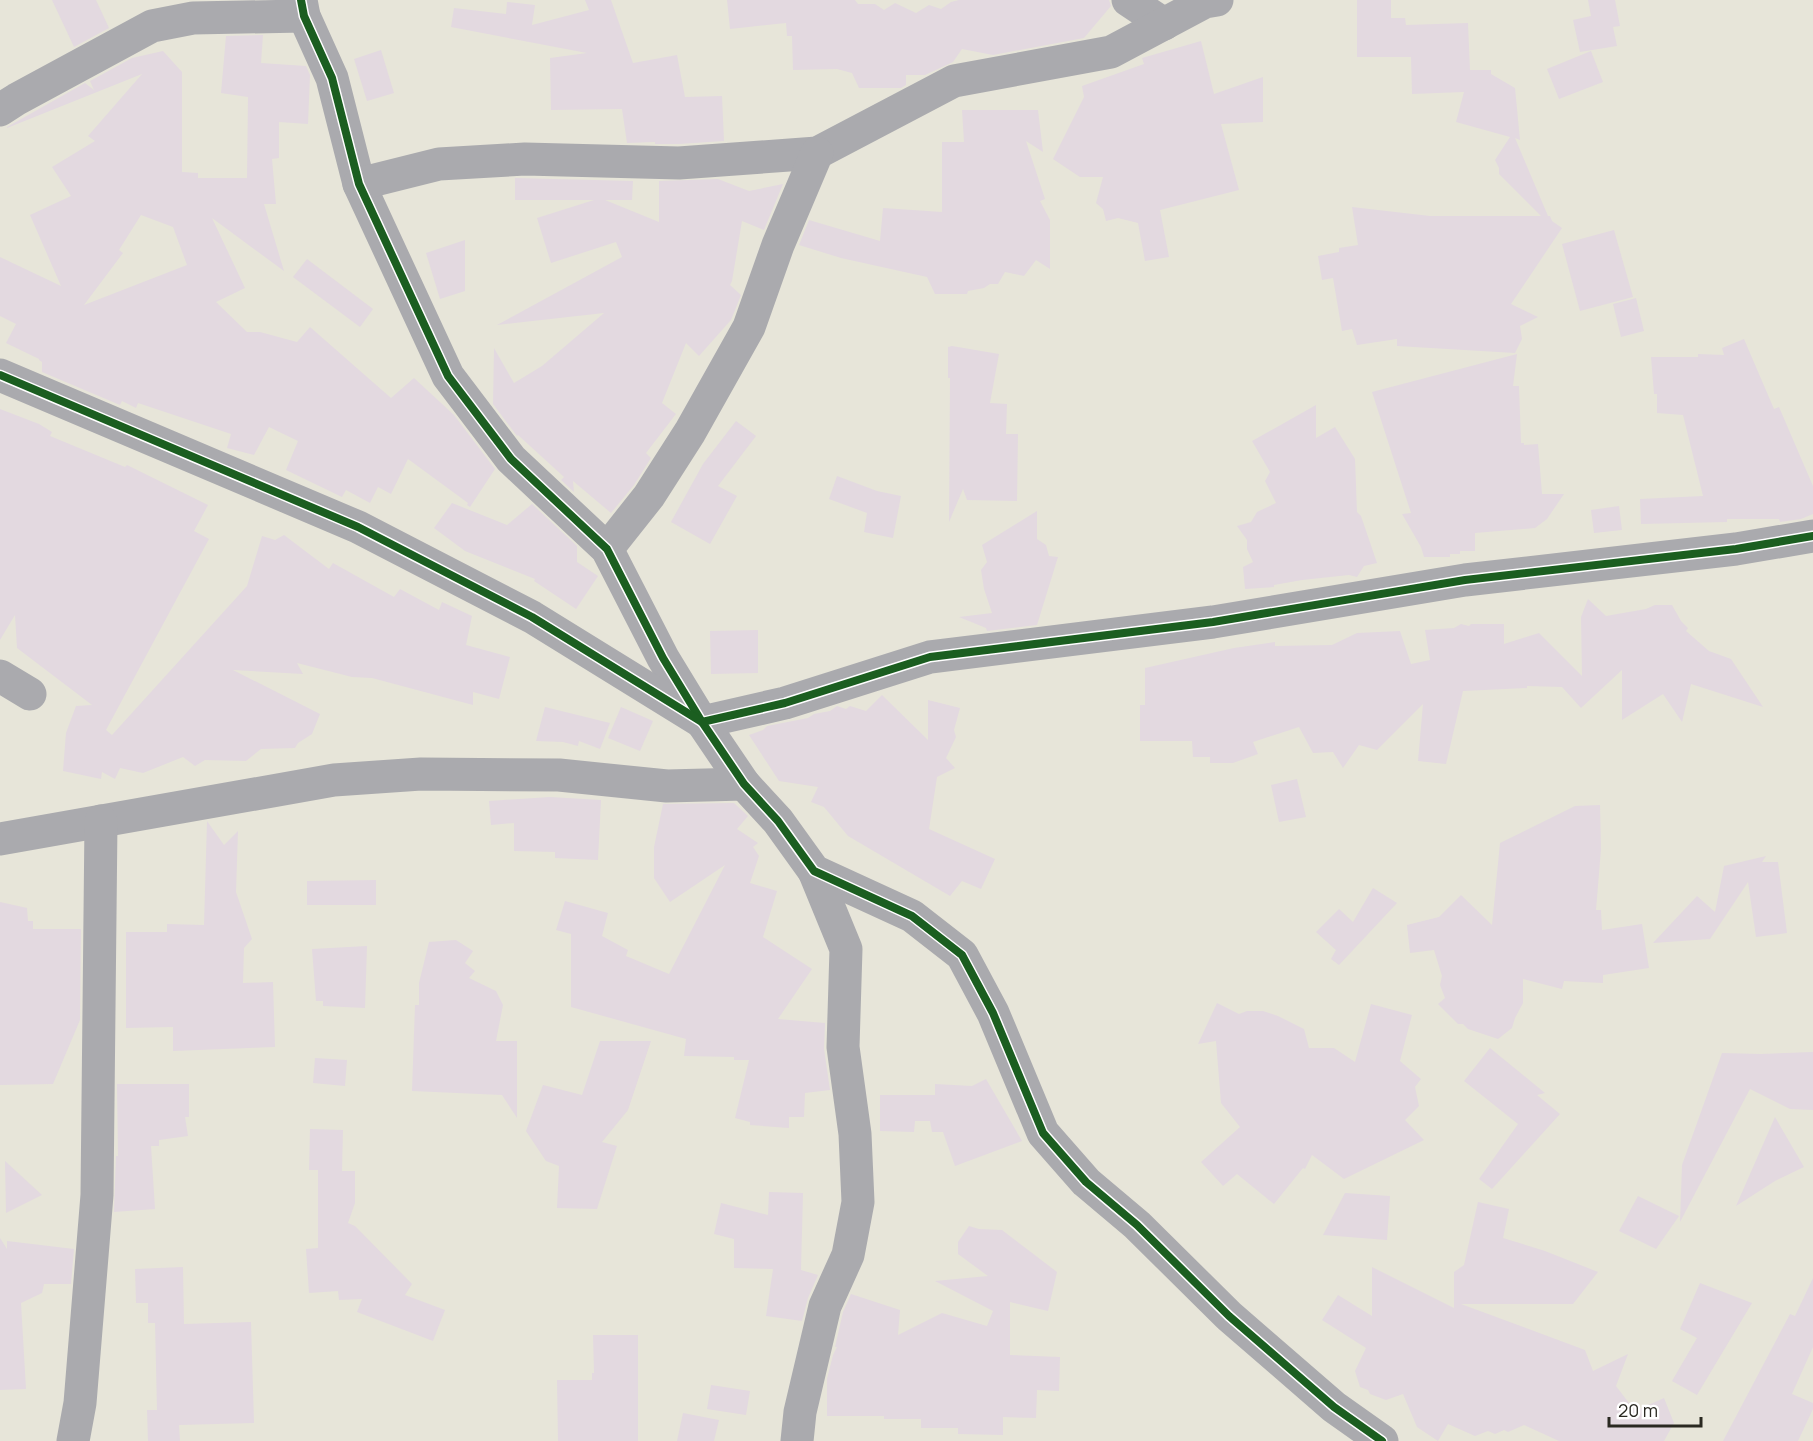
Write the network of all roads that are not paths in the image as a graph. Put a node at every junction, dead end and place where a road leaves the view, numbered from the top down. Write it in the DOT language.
graph roads {
  1 [pos="1128,0"];
  2 [pos="1217,0"];
  3 [pos="303,8"];
  4 [pos="1164,24"];
  5 [pos="0,110"];
  6 [pos="817,153"];
  7 [pos="359,184"];
  8 [pos="0,375"];
  9 [pos="1813,536"];
  10 [pos="607,549"];
  11 [pos="0,676"];
  12 [pos="30,694"];
  13 [pos="702,722"];
  14 [pos="744,784"];
  15 [pos="100,821"];
  16 [pos="0,839"];
  17 [pos="814,871"];
  18 [pos="73,1441"];
  19 [pos="797,1441"];
  20 [pos="1382,1441"];
  1 -- 4 [label="street"];
  2 -- 4 [label="street"];
  3 -- 5 [label="street"];
  3 -- 7 [label="street"];
  4 -- 6 [label="street"];
  6 -- 7 [label="street"];
  6 -- 10 [label="street"];
  7 -- 10 [label="street"];
  8 -- 13 [label="street"];
  9 -- 13 [label="street"];
  10 -- 13 [label="street"];
  11 -- 12 [label="street"];
  13 -- 14 [label="street"];
  14 -- 15 [label="street"];
  14 -- 17 [label="street"];
  15 -- 16 [label="street"];
  15 -- 18 [label="street"];
  17 -- 19 [label="street"];
  17 -- 20 [label="street"];
}
